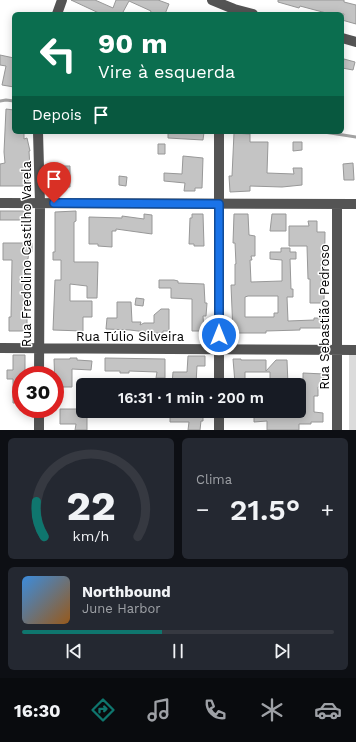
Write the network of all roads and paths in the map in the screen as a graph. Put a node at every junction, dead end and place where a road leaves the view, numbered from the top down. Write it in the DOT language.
graph roads {
  1 [pos="62,0"];
  2 [pos="212,0"];
  3 [pos="234,8"];
  4 [pos="58,12"];
  5 [pos="247,12"];
  6 [pos="344,39"];
  7 [pos="356,42"];
  8 [pos="38,134"];
  9 [pos="219,134"];
  10 [pos="0,203"];
  11 [pos="40,203"];
  12 [pos="219,204"];
  13 [pos="337,204"];
  14 [pos="356,204"];
  15 [pos="0,348"];
  16 [pos="39,348"];
  17 [pos="219,349"];
  18 [pos="336,350"];
  19 [pos="356,350"];
  20 [pos="39,366"];
  21 [pos="219,378"];
  22 [pos="39,418"];
  23 [pos="219,418"];
  24 [pos="39,430"];
  25 [pos="219,430"];
  26 [pos="337,430"];
  1 -- 4 [label="street"];
  2 -- 3 [label="street"];
  3 -- 5 [label="street"];
  6 -- 7 [label="street"];
  8 -- 11 [label="street, Rua Fredolino Castilho Varela"];
  9 -- 12 [label="street"];
  10 -- 11 [label="street"];
  11 -- 12 [label="street"];
  11 -- 16 [label="street, Rua Fredolino Castilho Varela"];
  12 -- 13 [label="street"];
  12 -- 17 [label="street"];
  13 -- 14 [label="street"];
  13 -- 18 [label="street, Rua Sebastião Pedroso"];
  15 -- 16 [label="street, Rua Túlio Silveira"];
  16 -- 17 [label="street, Rua Túlio Silveira"];
  16 -- 20 [label="street, Rua Fredolino Castilho Varela"];
  17 -- 18 [label="street, Rua Túlio Silveira"];
  17 -- 21 [label="street"];
  18 -- 19 [label="street, Rua Túlio Silveira"];
  18 -- 26 [label="street, Rua Sebastião Pedroso"];
  22 -- 24 [label="street"];
  23 -- 25 [label="street"];
}
